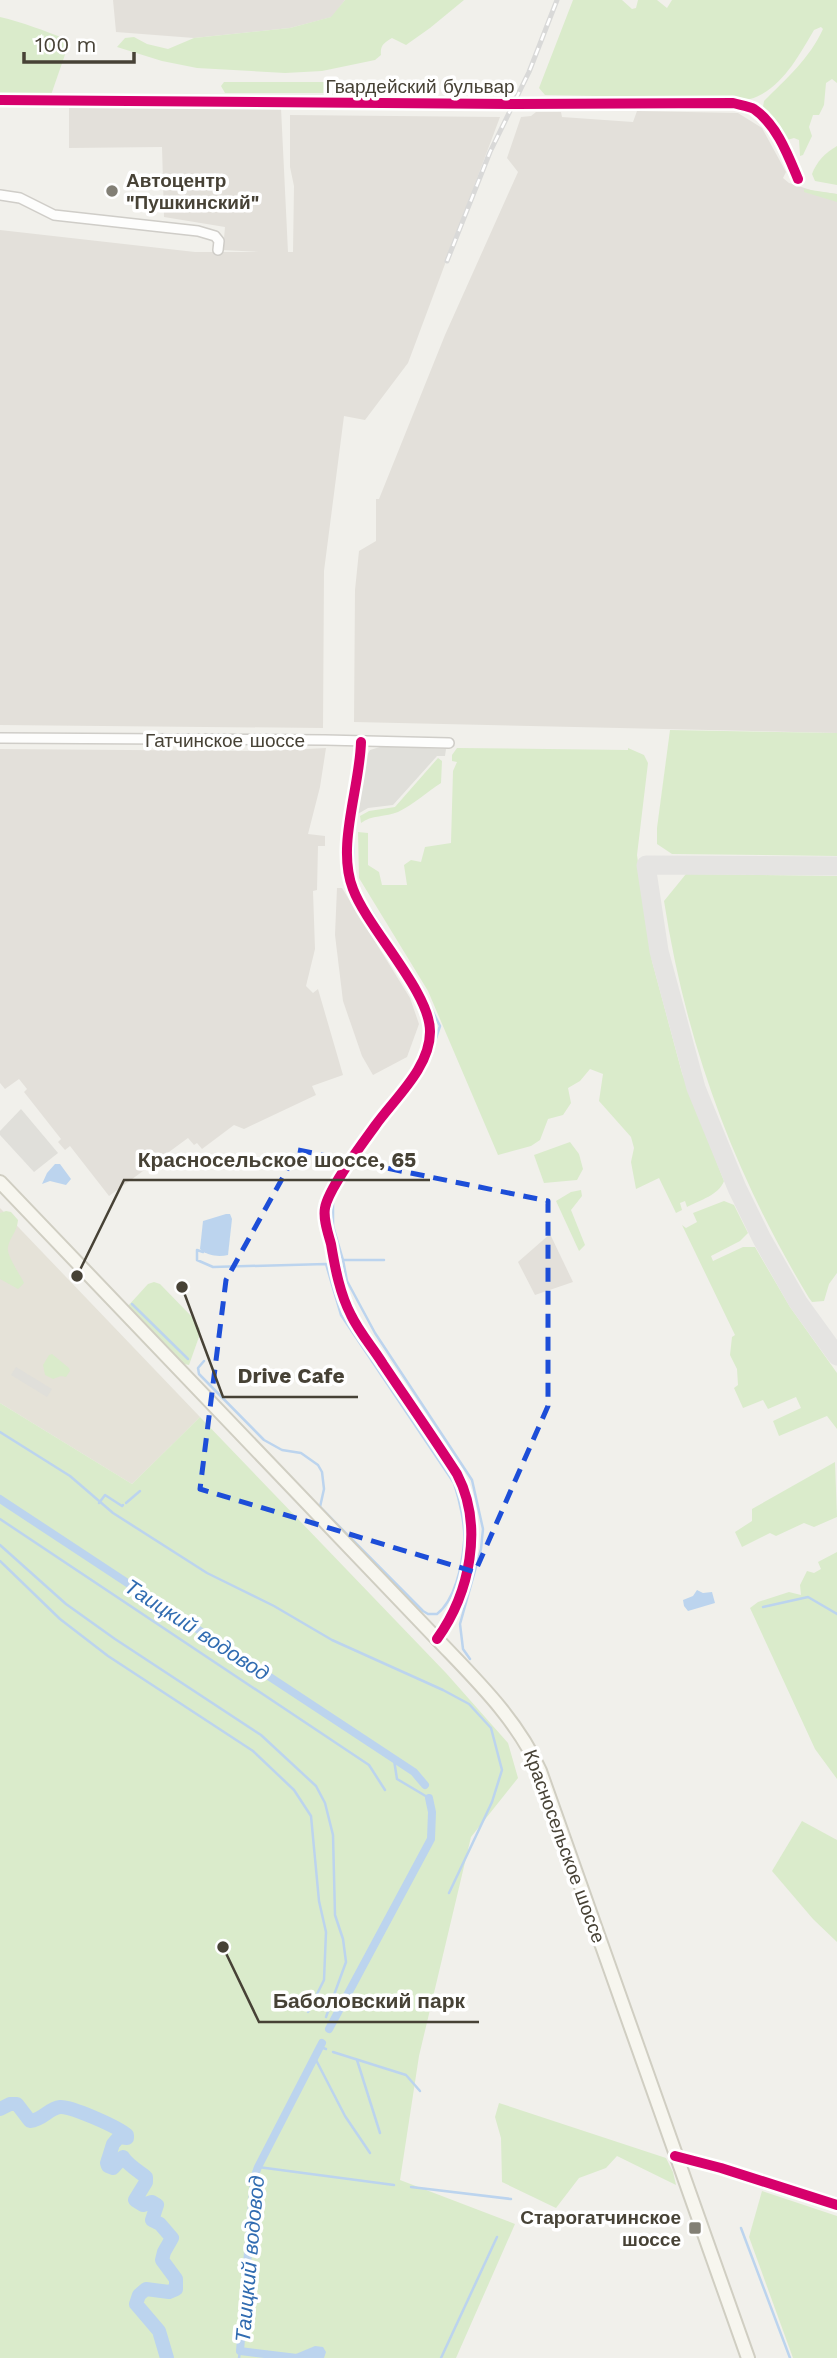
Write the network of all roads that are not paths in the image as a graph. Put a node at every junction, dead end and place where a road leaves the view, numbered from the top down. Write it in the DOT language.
graph roads {
  1 [pos="0,100"];
  2 [pos="798,179"];
  3 [pos="0,195"];
  4 [pos="218,250"];
  5 [pos="0,738"];
  6 [pos="361,742"];
  7 [pos="449,743"];
  8 [pos="0,1182"];
  9 [pos="437,1639"];
  10 [pos="675,2156"];
  11 [pos="837,2205"];
  12 [pos="748,2358"];
  1 -- 2 [label="street, Гвардейский бульвар"];
  3 -- 4 [label="street"];
  5 -- 6 [label="street, Гатчинское шоссе"];
  6 -- 7 [label="street, Гатчинское шоссе"];
  6 -- 9 [label="street"];
  8 -- 9 [label="main road, Красносельское шоссе"];
  9 -- 10 [label="main road, Красносельское шоссе"];
  10 -- 11 [label="street"];
  10 -- 12 [label="main road, Красносельское шоссе"];
}
